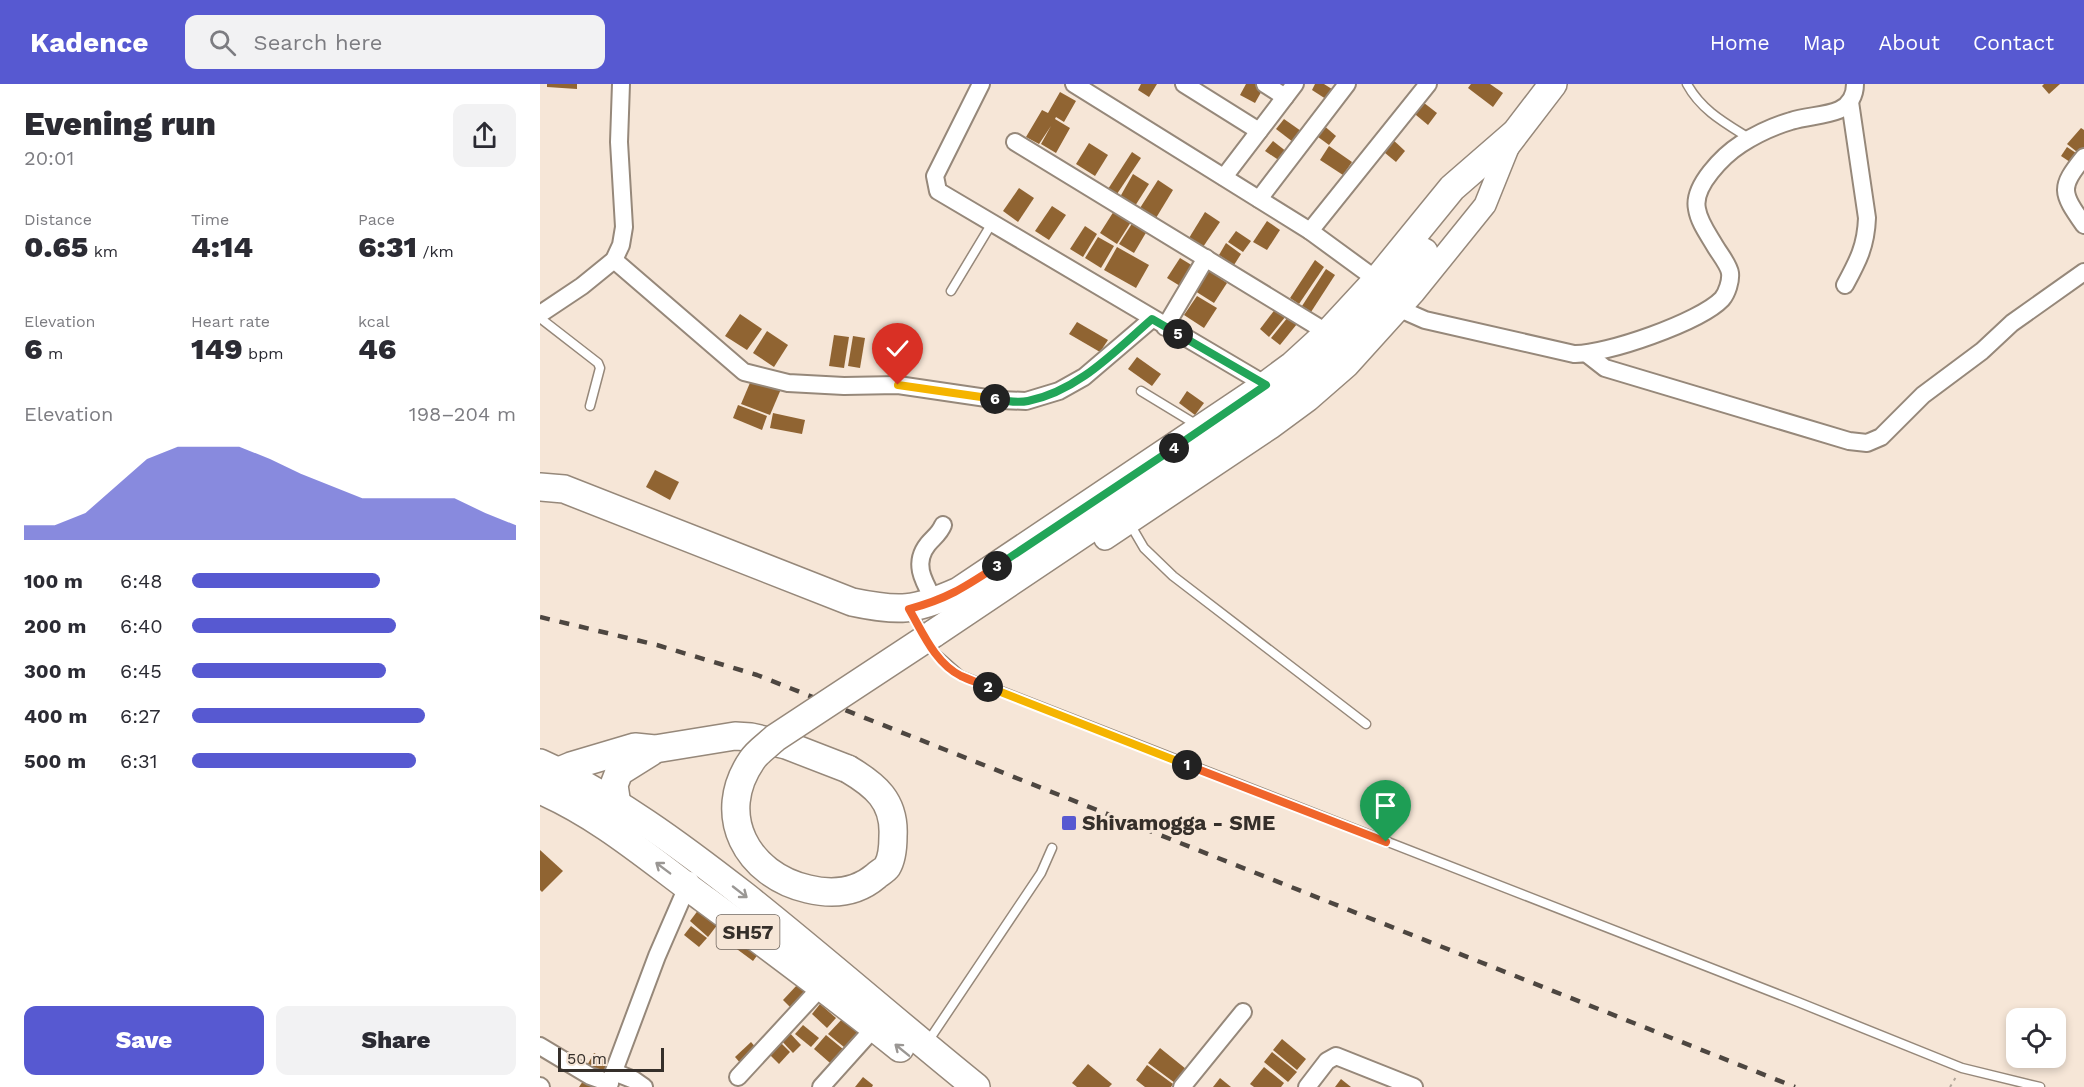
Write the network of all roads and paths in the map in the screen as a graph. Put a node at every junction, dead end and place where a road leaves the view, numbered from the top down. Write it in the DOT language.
graph roads {
  1 [pos="621,84"];
  2 [pos="981,84"];
  3 [pos="1074,84"];
  4 [pos="1184,84"];
  5 [pos="1265,84"];
  6 [pos="1347,84"];
  7 [pos="1428,84"];
  8 [pos="1553,84"];
  9 [pos="1687,84"];
  10 [pos="1855,84"];
  11 [pos="1290,90"];
  12 [pos="1850,102"];
  13 [pos="1259,131"];
  14 [pos="1514,135"];
  15 [pos="1749,138"];
  16 [pos="1015,142"];
  17 [pos="2084,157"];
  18 [pos="1224,177"];
  19 [pos="1259,199"];
  20 [pos="992,223"];
  21 [pos="2084,225"];
  22 [pos="1310,231"];
  23 [pos="1206,258"];
  24 [pos="614,260"];
  25 [pos="2084,272"];
  26 [pos="1377,280"];
  27 [pos="1845,285"];
  28 [pos="951,291"];
  29 [pos="1400,309"];
  30 [pos="540,316"];
  31 [pos="1159,323"];
  32 [pos="1328,333"];
  33 [pos="1587,354"];
  34 [pos="1266,385"];
  35 [pos="1141,392"];
  36 [pos="590,406"];
  37 [pos="1202,428"];
  38 [pos="540,487"];
  39 [pos="1129,522"];
  40 [pos="944,525"];
  41 [pos="1105,539"];
  42 [pos="922,605"];
  43 [pos="1366,724"];
  44 [pos="655,749"];
  45 [pos="624,768"];
  46 [pos="546,779"];
  47 [pos="580,797"];
  48 [pos="616,806"];
  49 [pos="1052,848"];
  50 [pos="699,860"];
  51 [pos="687,886"];
  52 [pos="822,986"];
  53 [pos="1243,1012"];
  54 [pos="874,1028"];
  55 [pos="540,1046"];
  56 [pos="925,1046"];
  57 [pos="738,1077"];
  58 [pos="610,1081"];
  59 [pos="644,1087"];
  60 [pos="821,1087"];
  61 [pos="947,1087"];
  62 [pos="975,1087"];
  63 [pos="1182,1087"];
  64 [pos="1307,1087"];
  65 [pos="1414,1087"];
  66 [pos="2040,1087"];
  1 -- 24 [label="street"];
  2 -- 20 [label="street"];
  3 -- 18 [label="street"];
  4 -- 13 [label="street"];
  5 -- 11 [label="street"];
  6 -- 19 [label="street"];
  7 -- 22 [label="street"];
  8 -- 14 [label="main road"];
  9 -- 15 [label="lane"];
  10 -- 12 [label="street"];
  11 -- 13 [label="street"];
  12 -- 15 [label="street"];
  12 -- 27 [label="street"];
  13 -- 18 [label="street"];
  14 -- 26 [label="main road"];
  14 -- 29 [label="street"];
  14 -- 44 [label="main road, bridge"];
  15 -- 33 [label="street"];
  16 -- 23 [label="street"];
  17 -- 21 [label="street"];
  18 -- 19 [label="street"];
  19 -- 22 [label="street"];
  20 -- 28 [label="lane"];
  20 -- 31 [label="street"];
  22 -- 26 [label="street"];
  23 -- 31 [label="street"];
  23 -- 32 [label="street"];
  24 -- 30 [label="street"];
  24 -- 31 [label="street"];
  25 -- 33 [label="street"];
  26 -- 32 [label="main road"];
  29 -- 33 [label="street"];
  29 -- 39 [label="street"];
  30 -- 36 [label="lane"];
  31 -- 34 [label="street"];
  32 -- 34 [label="main road"];
  34 -- 37 [label="main road"];
  35 -- 37 [label="lane"];
  37 -- 42 [label="main road"];
  38 -- 42 [label="main road"];
  39 -- 41 [label="street"];
  39 -- 43 [label="lane"];
  40 -- 42 [label="street"];
  42 -- 66 [label="lane"];
  44 -- 45 [label="main road"];
  44 -- 46 [label="main road"];
  45 -- 47 [label="main road"];
  45 -- 48 [label="main road"];
  46 -- 47 [label="main road, SH57"];
  47 -- 48 [label="main road, SH57"];
  51 -- 47 [label="main road, SH57, one-way"];
  48 -- 50 [label="main road, SH57"];
  49 -- 56 [label="lane"];
  50 -- 51 [label="street"];
  50 -- 56 [label="main road, SH57, one-way"];
  51 -- 52 [label="main road, SH57"];
  51 -- 58 [label="street"];
  52 -- 54 [label="main road, SH57"];
  52 -- 57 [label="street"];
  53 -- 63 [label="street"];
  54 -- 60 [label="street"];
  61 -- 54 [label="main road, SH57, one-way"];
  55 -- 58 [label="street"];
  56 -- 62 [label="main road, SH57"];
  58 -- 59 [label="street"];
  64 -- 65 [label="street"];
}
